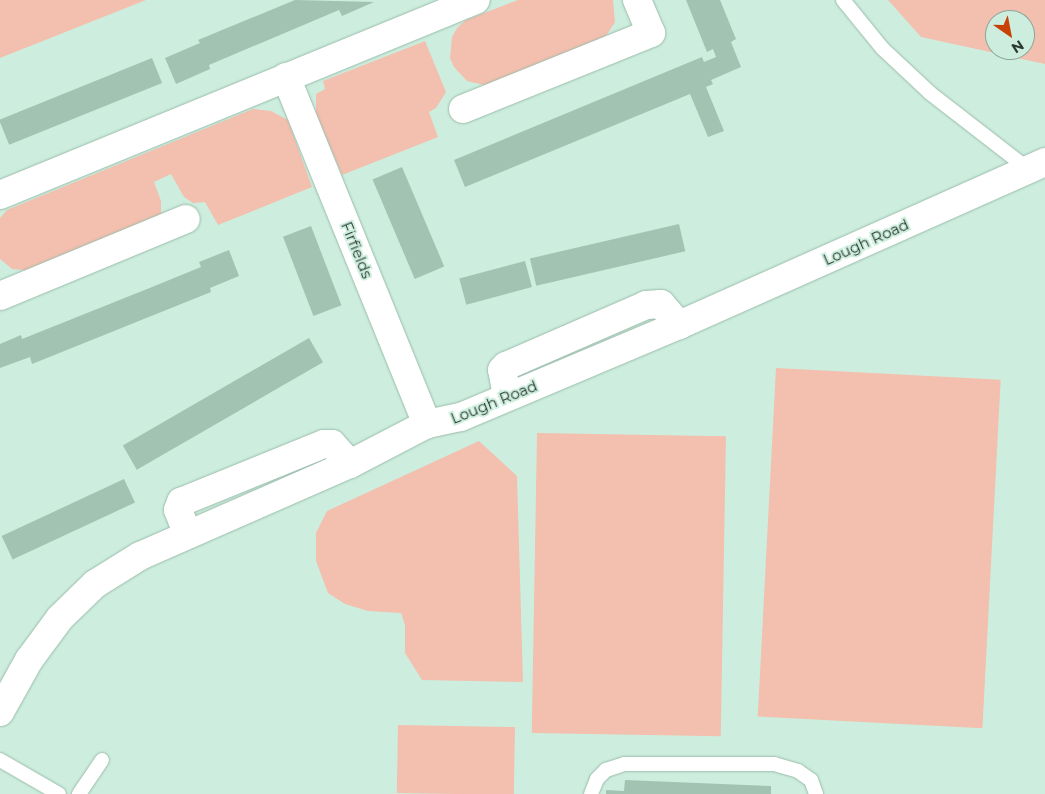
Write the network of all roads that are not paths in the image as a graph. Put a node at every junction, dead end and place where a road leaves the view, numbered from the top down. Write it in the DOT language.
graph roads {
  1 [pos="476,0"];
  2 [pos="637,0"];
  3 [pos="843,0"];
  4 [pos="286,77"];
  5 [pos="463,109"];
  6 [pos="1036,166"];
  7 [pos="0,195"];
  8 [pos="186,219"];
  9 [pos="0,296"];
  10 [pos="427,424"];
  11 [pos="3,701"];
  12 [pos="0,760"];
  13 [pos="102,760"];
  14 [pos="59,794"];
  15 [pos="79,794"];
  16 [pos="591,794"];
  17 [pos="816,794"];
  1 -- 4 [label="street"];
  2 -- 5 [label="street"];
  3 -- 6 [label="lane"];
  4 -- 7 [label="street"];
  4 -- 10 [label="street, Firfields"];
  6 -- 10 [label="street, Lough Road"];
  8 -- 9 [label="street"];
  10 -- 11 [label="street, Lough Road"];
  12 -- 14 [label="lane"];
  13 -- 15 [label="lane"];
  16 -- 17 [label="lane"];
}
